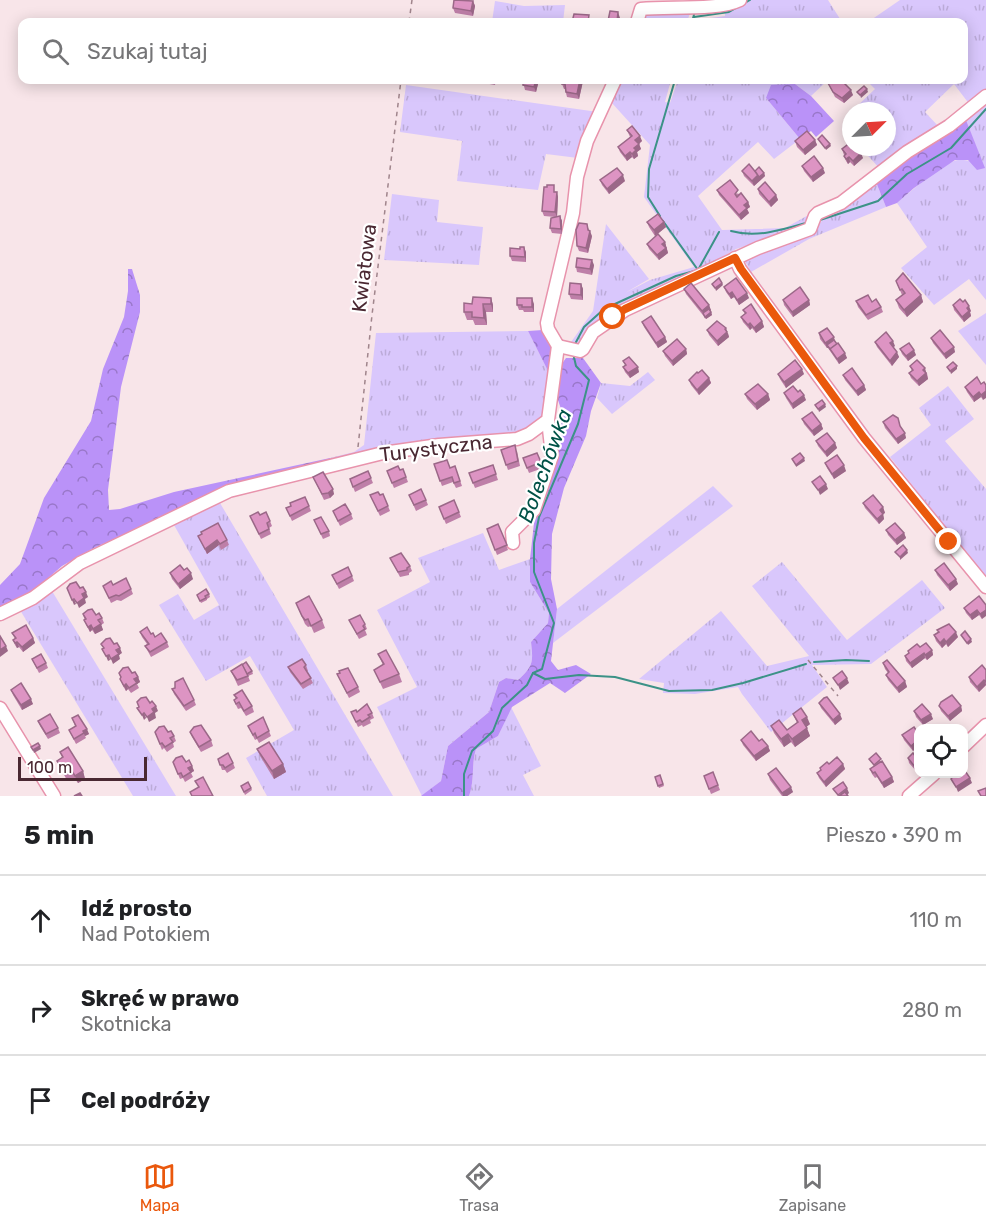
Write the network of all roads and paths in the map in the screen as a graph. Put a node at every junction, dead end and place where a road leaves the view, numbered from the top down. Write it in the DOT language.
graph roads {
  1 [pos="412,0"];
  2 [pos="740,0"];
  3 [pos="410,18"];
  4 [pos="638,18"];
  5 [pos="401,84"];
  6 [pos="613,84"];
  7 [pos="986,96"];
  8 [pos="735,258"];
  9 [pos="567,348"];
  10 [pos="548,420"];
  11 [pos="357,460"];
  12 [pos="513,543"];
  13 [pos="986,587"];
  14 [pos="0,614"];
  15 [pos="808,660"];
  16 [pos="838,696"];
  17 [pos="0,708"];
  18 [pos="986,725"];
  19 [pos="968,741"];
  20 [pos="929,778"];
  21 [pos="54,796"];
  22 [pos="909,796"];
  1 -- 3 [label="path"];
  2 -- 4 [label="street"];
  5 -- 11 [label="path, Kwiatowa"];
  6 -- 9 [label="street"];
  7 -- 8 [label="street"];
  8 -- 9 [label="street"];
  8 -- 13 [label="street"];
  9 -- 10 [label="street"];
  10 -- 11 [label="street, Turystyczna"];
  10 -- 12 [label="street"];
  11 -- 14 [label="street, Turystyczna"];
  15 -- 16 [label="path"];
  17 -- 21 [label="street"];
  18 -- 19 [label="street"];
  20 -- 22 [label="street"];
}
